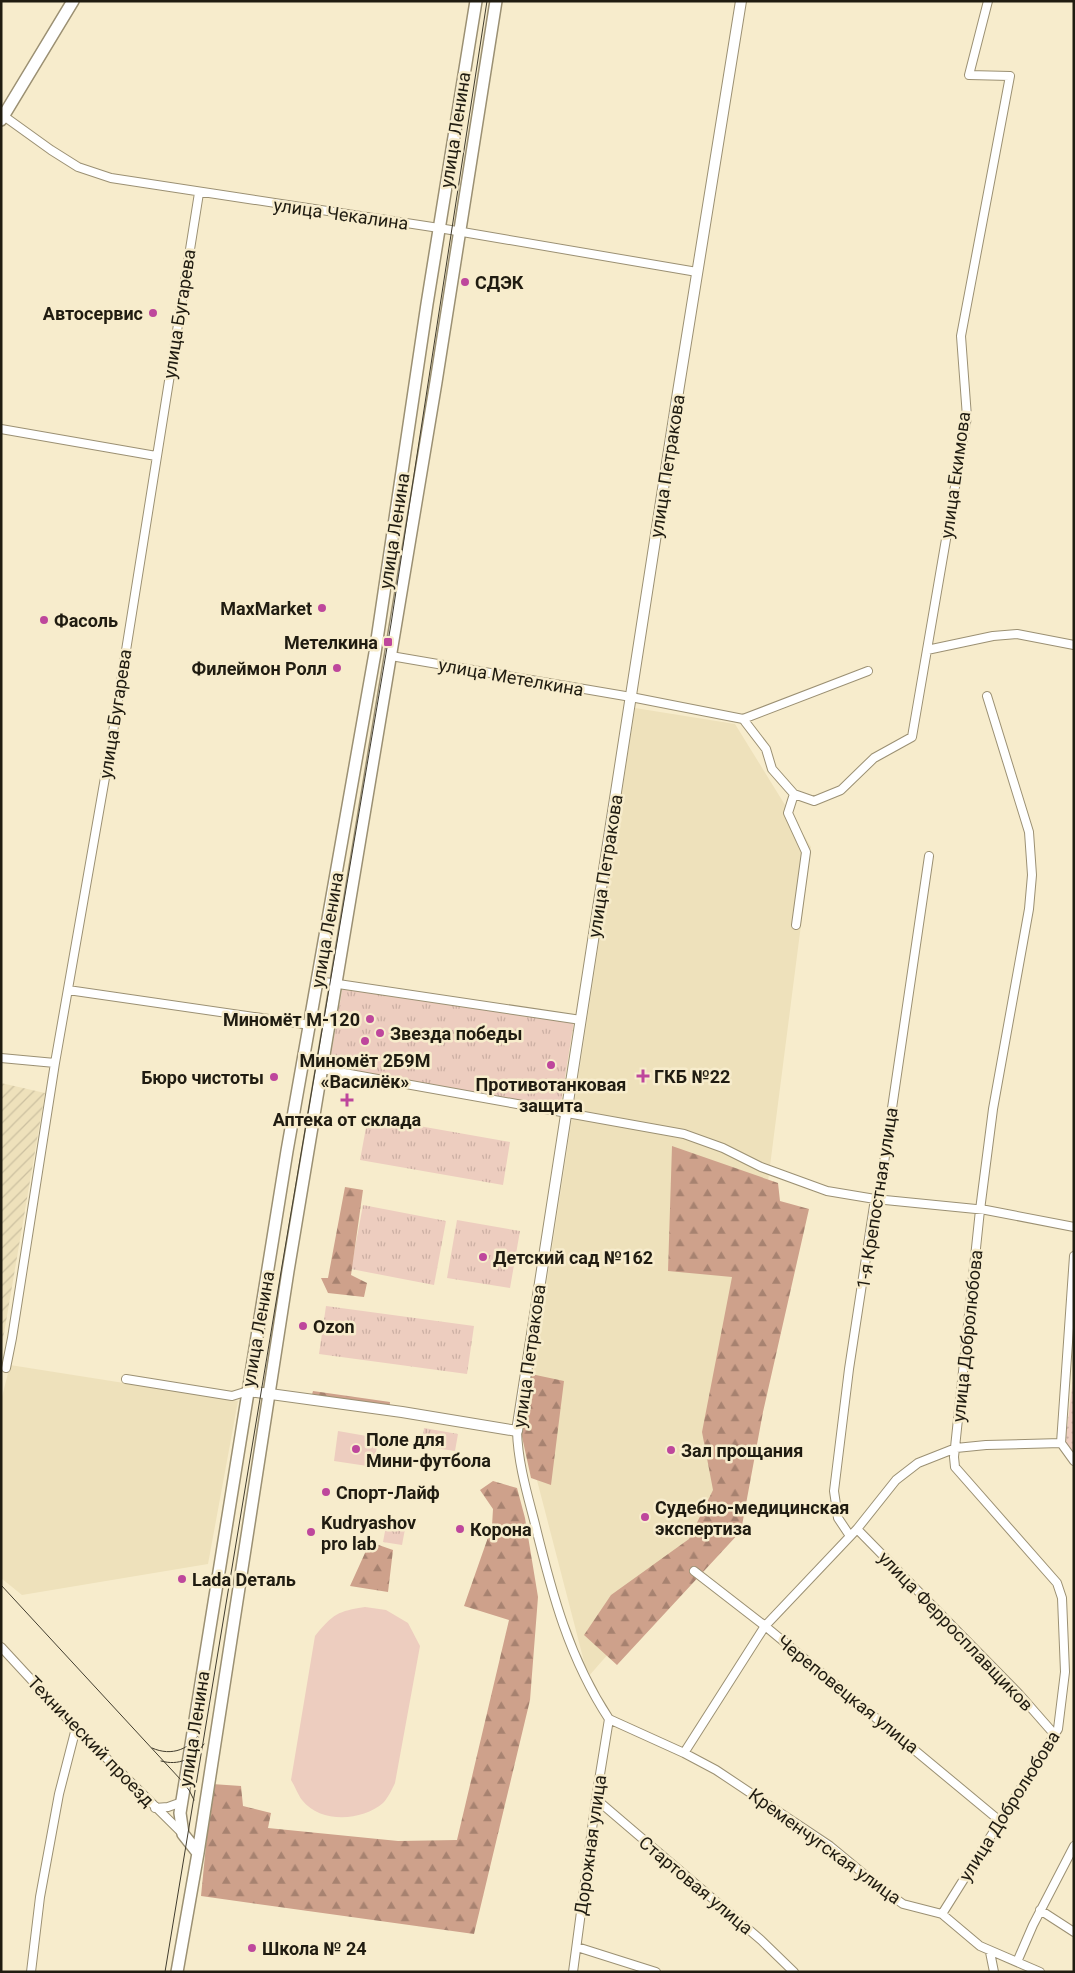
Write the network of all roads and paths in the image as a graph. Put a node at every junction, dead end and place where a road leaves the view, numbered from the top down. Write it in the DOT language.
graph roads {
  1 [pos="73,1"];
  2 [pos="476,1"];
  3 [pos="496,1"];
  4 [pos="741,1"];
  5 [pos="988,1"];
  6 [pos="2,116"];
  7 [pos="199,193"];
  8 [pos="439,228"];
  9 [pos="459,232"];
  10 [pos="698,272"];
  11 [pos="1,429"];
  12 [pos="156,456"];
  13 [pos="1074,645"];
  14 [pos="927,650"];
  15 [pos="391,656"];
  16 [pos="868,671"];
  17 [pos="631,696"];
  18 [pos="987,696"];
  19 [pos="743,718"];
  20 [pos="794,794"];
  21 [pos="929,856"];
  22 [pos="796,925"];
  23 [pos="318,981"];
  24 [pos="337,984"];
  25 [pos="68,990"];
  26 [pos="581,1020"];
  27 [pos="310,1025"];
  28 [pos="1,1058"];
  29 [pos="55,1063"];
  30 [pos="322,1069"];
  31 [pos="566,1113"];
  32 [pos="875,1198"];
  33 [pos="980,1210"];
  34 [pos="1074,1226"];
  35 [pos="1074,1256"];
  36 [pos="6,1368"];
  37 [pos="126,1379"];
  38 [pos="248,1391"];
  39 [pos="269,1393"];
  40 [pos="517,1431"];
  41 [pos="1061,1443"];
  42 [pos="956,1448"];
  43 [pos="1074,1461"];
  44 [pos="857,1529"];
  45 [pos="850,1536"];
  46 [pos="694,1571"];
  47 [pos="766,1626"];
  48 [pos="1,1647"];
  49 [pos="609,1719"];
  50 [pos="76,1728"];
  51 [pos="1055,1735"];
  52 [pos="684,1753"];
  53 [pos="596,1799"];
  54 [pos="182,1802"];
  55 [pos="156,1808"];
  56 [pos="1000,1821"];
  57 [pos="183,1834"];
  58 [pos="1074,1846"];
  59 [pos="198,1853"];
  60 [pos="1040,1910"];
  61 [pos="942,1914"];
  62 [pos="1074,1932"];
  63 [pos="577,1947"];
  64 [pos="990,1952"];
  65 [pos="1017,1962"];
  66 [pos="31,1972"];
  67 [pos="177,1972"];
  68 [pos="572,1972"];
  69 [pos="656,1972"];
  70 [pos="794,1972"];
  71 [pos="994,1972"];
  72 [pos="1040,1972"];
  1 -- 6 [label="main road"];
  2 -- 8 [label="main road, улица Ленина"];
  3 -- 9 [label="main road, улица Ленина"];
  4 -- 10 [label="street, улица Петракова"];
  5 -- 14 [label="street, улица Екимова"];
  6 -- 7 [label="street, улица Чекалина"];
  7 -- 8 [label="street, улица Чекалина"];
  7 -- 12 [label="street, улица Бугарева"];
  8 -- 9 [label="street, улица Чекалина"];
  8 -- 23 [label="main road, улица Ленина"];
  9 -- 10 [label="street, улица Чекалина"];
  9 -- 15 [label="main road, улица Ленина"];
  10 -- 17 [label="street, улица Петракова"];
  11 -- 12 [label="street"];
  12 -- 25 [label="street, улица Бугарева"];
  13 -- 14 [label="street"];
  14 -- 20 [label="street, улица Екимова"];
  15 -- 17 [label="street, улица Метелкина"];
  15 -- 24 [label="main road, улица Ленина"];
  16 -- 19 [label="street"];
  17 -- 19 [label="street, улица Метелкина"];
  17 -- 26 [label="street, улица Петракова"];
  18 -- 33 [label="street, улица Добролюбова"];
  19 -- 20 [label="street"];
  20 -- 22 [label="street"];
  21 -- 32 [label="street, 1-я Крепостная улица"];
  23 -- 24 [label="street"];
  23 -- 27 [label="main road, улица Ленина"];
  24 -- 26 [label="street"];
  24 -- 30 [label="main road, улица Ленина"];
  25 -- 27 [label="street"];
  25 -- 29 [label="street, улица Бугарева"];
  26 -- 31 [label="street, улица Петракова"];
  27 -- 38 [label="main road, улица Ленина"];
  28 -- 29 [label="street"];
  29 -- 36 [label="street, улица Бугарева"];
  30 -- 31 [label="street"];
  30 -- 39 [label="main road, улица Ленина"];
  31 -- 32 [label="street"];
  31 -- 40 [label="street, улица Петракова"];
  32 -- 33 [label="street"];
  32 -- 45 [label="street, 1-я Крепостная улица"];
  33 -- 34 [label="street"];
  33 -- 42 [label="street, улица Добролюбова"];
  35 -- 41 [label="street"];
  37 -- 38 [label="street"];
  38 -- 39 [label="street"];
  38 -- 54 [label="main road, улица Ленина"];
  39 -- 40 [label="street"];
  39 -- 59 [label="main road, улица Ленина"];
  40 -- 49 [label="street, улица Петракова"];
  41 -- 42 [label="street"];
  41 -- 43 [label="street"];
  42 -- 44 [label="street"];
  42 -- 51 [label="street, улица Добролюбова"];
  44 -- 45 [label="street"];
  44 -- 51 [label="street, улица Ферросплавщиков"];
  45 -- 47 [label="street"];
  46 -- 47 [label="street, Череповецкая улица"];
  47 -- 52 [label="street"];
  47 -- 56 [label="street, Череповецкая улица"];
  48 -- 50 [label="street, Технический проезд"];
  49 -- 52 [label="street, Кременчугская улица"];
  49 -- 53 [label="street, Дорожная улица"];
  50 -- 55 [label="street, Технический проезд"];
  50 -- 66 [label="street"];
  51 -- 56 [label="street, улица Добролюбова"];
  52 -- 61 [label="street, Кременчугская улица"];
  53 -- 63 [label="street, Дорожная улица"];
  53 -- 70 [label="street, Стартовая улица"];
  54 -- 55 [label="street"];
  54 -- 57 [label="main road, улица Ленина"];
  55 -- 57 [label="street, Технический проезд"];
  56 -- 61 [label="street, улица Добролюбова"];
  57 -- 59 [label="main road"];
  58 -- 60 [label="street"];
  59 -- 67 [label="main road, улица Ленина"];
  60 -- 62 [label="street"];
  60 -- 65 [label="street"];
  61 -- 64 [label="street, Кременчугская улица"];
  63 -- 68 [label="street, Дорожная улица"];
  63 -- 69 [label="street"];
  64 -- 65 [label="street, Кременчугская улица"];
  64 -- 71 [label="street"];
  65 -- 72 [label="street, Кременчугская улица"];
}
